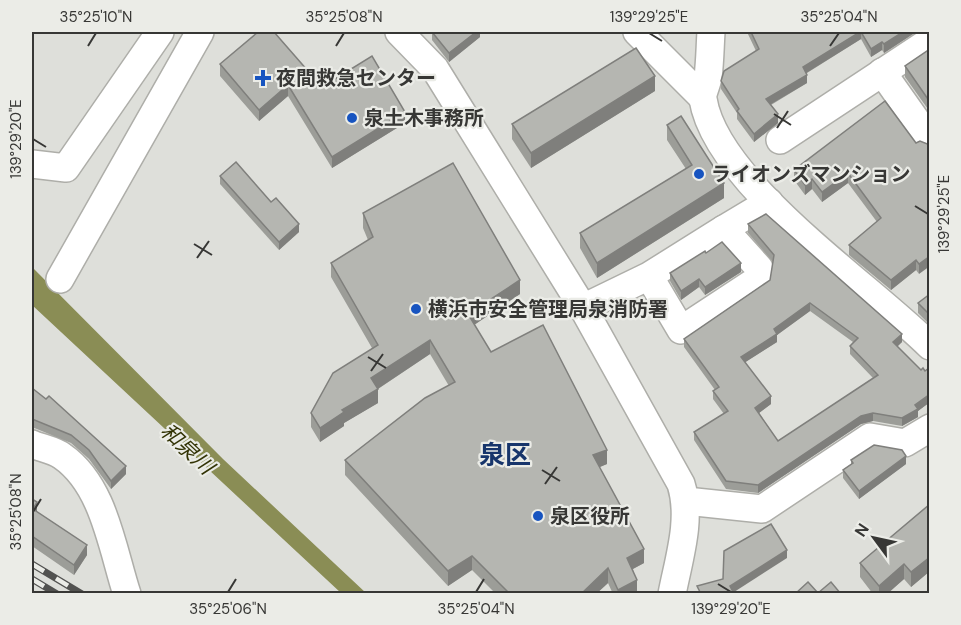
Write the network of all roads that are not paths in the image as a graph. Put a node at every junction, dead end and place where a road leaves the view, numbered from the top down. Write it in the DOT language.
graph roads {
  1 [pos="160,32"];
  2 [pos="200,32"];
  3 [pos="399,32"];
  4 [pos="637,32"];
  5 [pos="711,32"];
  6 [pos="919,40"];
  7 [pos="882,72"];
  8 [pos="702,97"];
  9 [pos="928,138"];
  10 [pos="780,140"];
  11 [pos="32,164"];
  12 [pos="769,202"];
  13 [pos="724,229"];
  14 [pos="649,276"];
  15 [pos="60,279"];
  16 [pos="583,308"];
  17 [pos="930,346"];
  18 [pos="930,428"];
  19 [pos="32,444"];
  20 [pos="686,501"];
  21 [pos="127,594"];
  22 [pos="672,594"];
  1 -- 11 [label="street"];
  2 -- 15 [label="street"];
  3 -- 16 [label="street"];
  4 -- 8 [label="street"];
  5 -- 8 [label="street"];
  6 -- 7 [label="street"];
  7 -- 9 [label="street"];
  7 -- 10 [label="street"];
  8 -- 12 [label="street"];
  12 -- 13 [label="street"];
  12 -- 17 [label="street"];
  13 -- 14 [label="street"];
  13 -- 14 [label="street"];
  14 -- 16 [label="street"];
  16 -- 20 [label="street"];
  18 -- 20 [label="street"];
  19 -- 21 [label="street"];
  20 -- 22 [label="street"];
}
